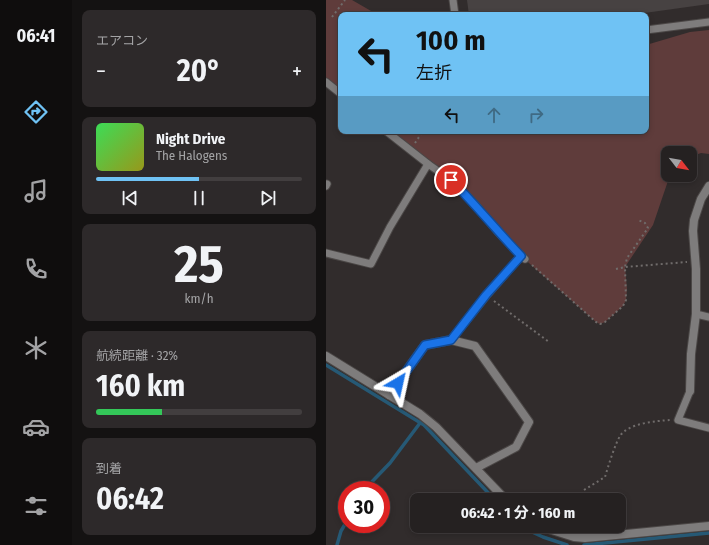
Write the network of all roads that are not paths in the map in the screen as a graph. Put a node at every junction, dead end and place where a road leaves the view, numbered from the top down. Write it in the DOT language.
graph roads {
  1 [pos="453,0"];
  2 [pos="454,12"];
  3 [pos="709,22"];
  4 [pos="649,30"];
  5 [pos="326,82"];
  6 [pos="338,92"];
  7 [pos="390,134"];
  8 [pos="428,164"];
  9 [pos="709,186"];
  10 [pos="326,253"];
  11 [pos="696,314"];
  12 [pos="709,318"];
  13 [pos="451,340"];
  14 [pos="326,356"];
  15 [pos="690,391"];
  16 [pos="389,396"];
  17 [pos="709,428"];
  18 [pos="476,468"];
  19 [pos="499,493"];
  20 [pos="709,526"];
  21 [pos="560,533"];
  22 [pos="585,542"];
  1 -- 2 [label="lane"];
  3 -- 4 [label="lane"];
  5 -- 6 [label="lane"];
  7 -- 8 [label="lane"];
  8 -- 10 [label="lane"];
  8 -- 13 [label="lane"];
  9 -- 11 [label="street"];
  11 -- 12 [label="lane"];
  11 -- 15 [label="street"];
  13 -- 16 [label="street"];
  13 -- 18 [label="street"];
  14 -- 16 [label="street"];
  15 -- 17 [label="lane"];
  16 -- 18 [label="street"];
  18 -- 19 [label="street"];
  20 -- 22 [label="street"];
  21 -- 22 [label="street"];
}
